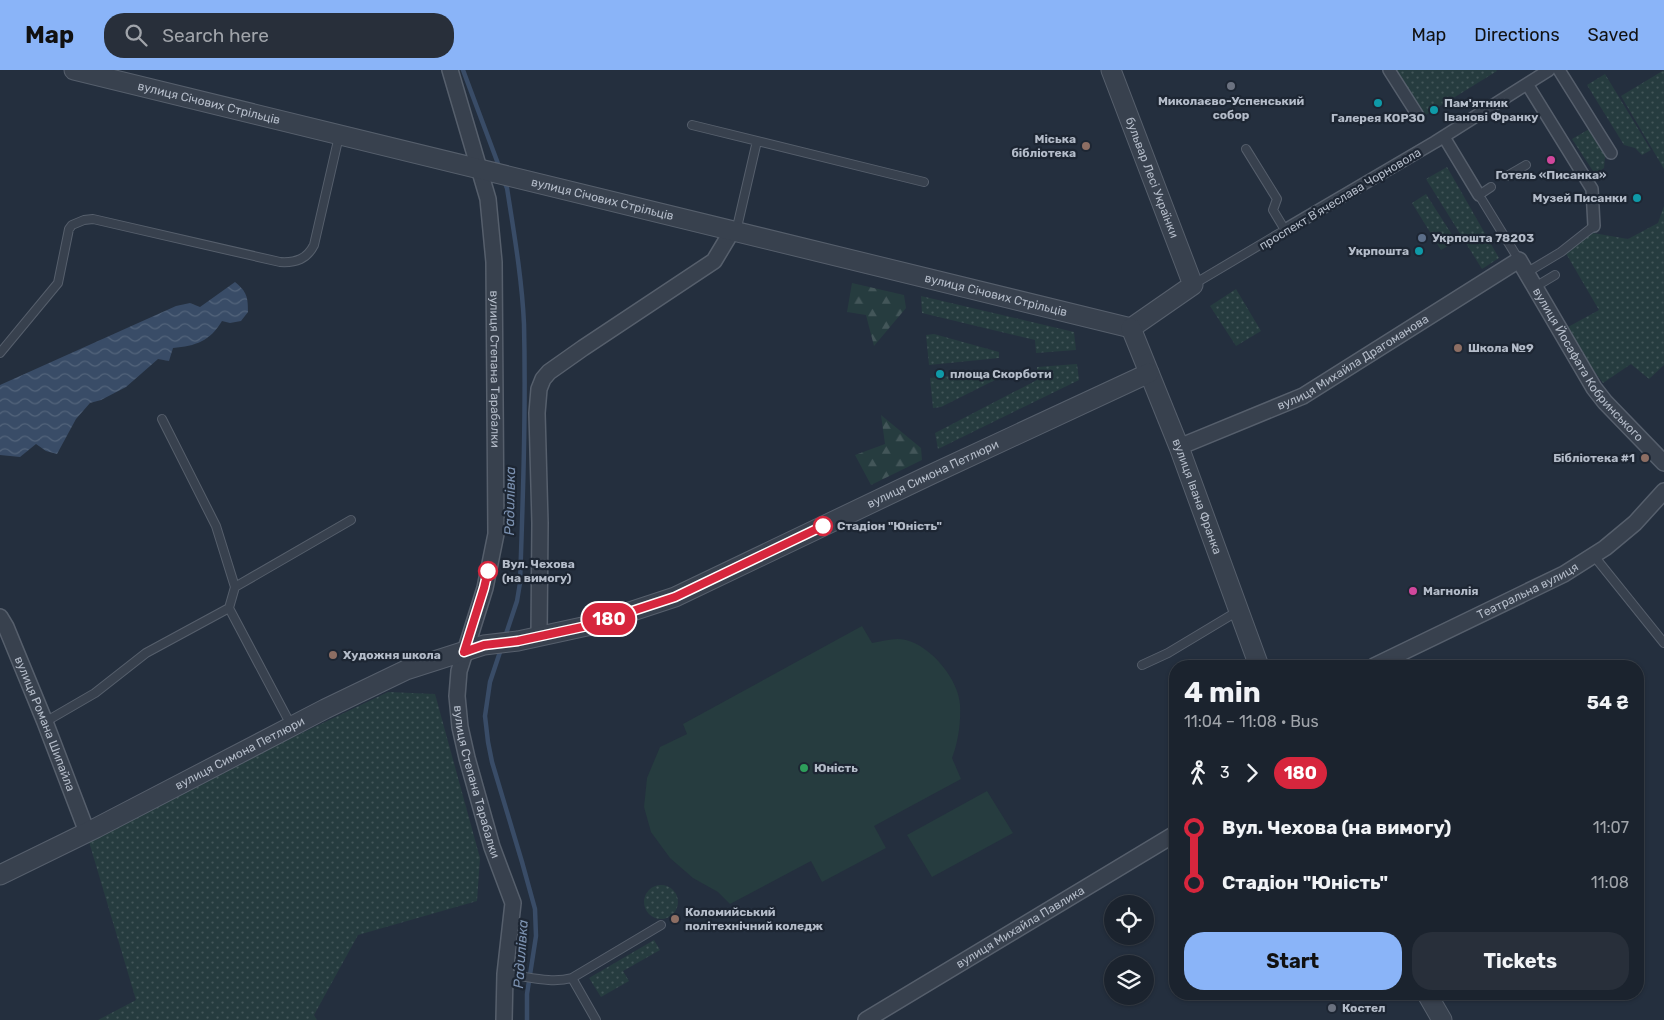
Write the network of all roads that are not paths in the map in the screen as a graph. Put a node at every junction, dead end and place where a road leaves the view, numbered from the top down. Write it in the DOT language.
graph roads {
  1 [pos="74,70"];
  2 [pos="450,70"];
  3 [pos="1111,70"];
  4 [pos="1389,70"];
  5 [pos="1549,70"];
  6 [pos="1559,70"];
  7 [pos="1527,84"];
  8 [pos="1417,114"];
  9 [pos="692,125"];
  10 [pos="339,134"];
  11 [pos="1444,137"];
  12 [pos="757,142"];
  13 [pos="1246,149"];
  14 [pos="1611,153"];
  15 [pos="1526,165"];
  16 [pos="486,170"];
  17 [pos="1507,176"];
  18 [pos="924,182"];
  19 [pos="1491,187"];
  20 [pos="1479,195"];
  21 [pos="1594,226"];
  22 [pos="1285,230"];
  23 [pos="732,231"];
  24 [pos="1523,267"];
  25 [pos="1555,275"];
  26 [pos="1192,285"];
  27 [pos="1535,287"];
  28 [pos="1132,328"];
  29 [pos="0,353"];
  30 [pos="1150,373"];
  31 [pos="162,419"];
  32 [pos="1179,447"];
  33 [pos="1664,462"];
  34 [pos="1664,492"];
  35 [pos="351,520"];
  36 [pos="1594,556"];
  37 [pos="235,587"];
  38 [pos="230,608"];
  39 [pos="1238,611"];
  40 [pos="0,617"];
  41 [pos="539,636"];
  42 [pos="1664,643"];
  43 [pos="464,652"];
  44 [pos="1257,660"];
  45 [pos="1386,660"];
  46 [pos="1142,665"];
  47 [pos="45,722"];
  48 [pos="292,727"];
  49 [pos="87,832"];
  50 [pos="1169,838"];
  51 [pos="0,875"];
  52 [pos="661,925"];
  53 [pos="512,975"];
  54 [pos="572,978"];
  55 [pos="1430,1000"];
  56 [pos="504,1020"];
  57 [pos="596,1020"];
  58 [pos="866,1020"];
  59 [pos="1442,1020"];
  1 -- 10 [label="street, вулиця Січових Стрільців"];
  2 -- 16 [label="street, вулиця Степана Тарабалки"];
  3 -- 26 [label="street, бульвар Лесі Українки"];
  4 -- 8 [label="street"];
  5 -- 7 [label="street, проспект Вʼячеслава Чорновола"];
  6 -- 14 [label="street"];
  7 -- 11 [label="street, проспект Вʼячеслава Чорновола"];
  7 -- 21 [label="street"];
  9 -- 12 [label="lane"];
  10 -- 16 [label="street, вулиця Січових Стрільців"];
  10 -- 29 [label="lane"];
  11 -- 20 [label="street"];
  11 -- 22 [label="street, проспект Вʼячеслава Чорновола"];
  12 -- 18 [label="lane"];
  12 -- 23 [label="lane"];
  13 -- 22 [label="lane"];
  15 -- 17 [label="lane"];
  16 -- 23 [label="street, вулиця Січових Стрільців"];
  16 -- 43 [label="street, вулиця Степана Тарабалки"];
  19 -- 20 [label="lane"];
  20 -- 24 [label="lane"];
  21 -- 24 [label="lane"];
  22 -- 26 [label="lane, проспект Вʼячеслава Чорновола"];
  23 -- 28 [label="street, вулиця Січових Стрільців"];
  23 -- 41 [label="street"];
  24 -- 27 [label="street, вулиця Йосафата Кобринського"];
  24 -- 32 [label="street, вулиця Михайла Драгоманова"];
  25 -- 27 [label="lane"];
  26 -- 28 [label="street, проспект Вʼячеслава Чорновола"];
  27 -- 33 [label="street, вулиця Йосафата Кобринського"];
  28 -- 30 [label="street, вулиця Івана Франка"];
  30 -- 32 [label="street, вулиця Івана Франка"];
  30 -- 41 [label="street, вулиця Симона Петлюри"];
  31 -- 37 [label="lane"];
  32 -- 39 [label="street, вулиця Івана Франка"];
  34 -- 36 [label="street, Театральна вулиця"];
  35 -- 37 [label="lane"];
  36 -- 42 [label="lane"];
  36 -- 45 [label="street, Театральна вулиця"];
  37 -- 38 [label="lane"];
  38 -- 47 [label="lane"];
  38 -- 48 [label="lane"];
  39 -- 44 [label="street, вулиця Івана Франка"];
  39 -- 46 [label="lane"];
  40 -- 47 [label="street, вулиця Романа Шипайла"];
  41 -- 43 [label="street, вулиця Симона Петлюри"];
  43 -- 48 [label="street, вулиця Симона Петлюри"];
  43 -- 53 [label="street, вулиця Степана Тарабалки"];
  47 -- 49 [label="street, вулиця Романа Шипайла"];
  48 -- 49 [label="street, вулиця Симона Петлюри"];
  49 -- 51 [label="street, вулиця Симона Петлюри"];
  50 -- 58 [label="street, вулиця Михайла Павлика"];
  52 -- 54 [label="lane"];
  53 -- 54 [label="lane"];
  53 -- 56 [label="street, вулиця Степана Тарабалки"];
  54 -- 57 [label="lane"];
  55 -- 59 [label="street"];
}
